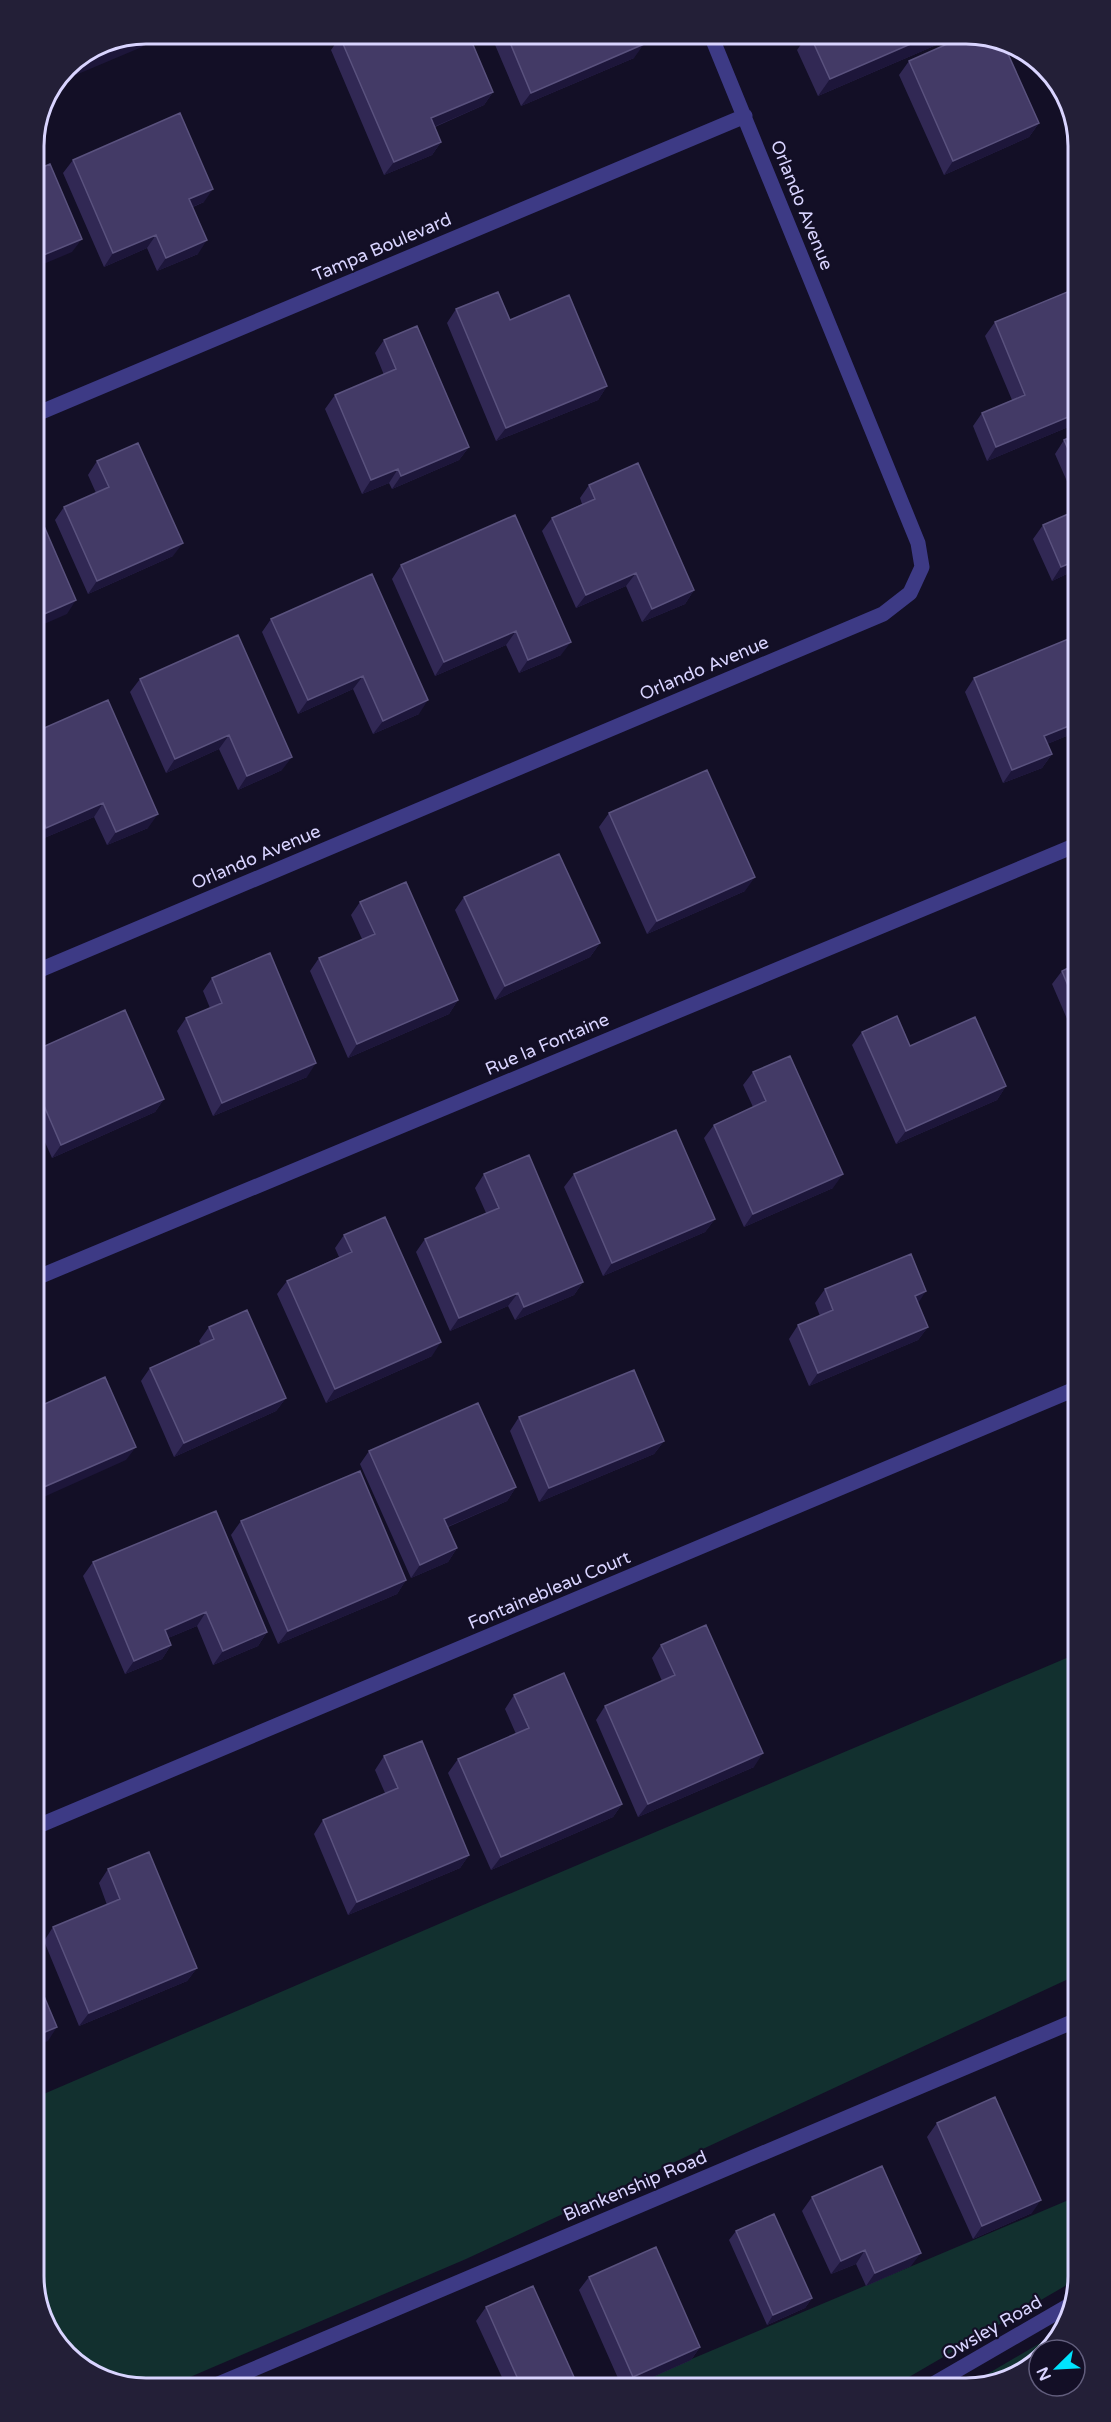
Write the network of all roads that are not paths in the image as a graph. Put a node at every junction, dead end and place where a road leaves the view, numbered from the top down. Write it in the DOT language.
graph roads {
  1 [pos="715,44"];
  2 [pos="745,116"];
  3 [pos="44,411"];
  4 [pos="1068,848"];
  5 [pos="44,969"];
  6 [pos="44,1275"];
  7 [pos="1068,1393"];
  8 [pos="44,1823"];
  9 [pos="1068,2024"];
  10 [pos="1062,2310"];
  11 [pos="233,2378"];
  12 [pos="944,2378"];
  1 -- 2 [label="street, Orlando Avenue"];
  2 -- 3 [label="street, Tampa Boulevard"];
  2 -- 5 [label="street, Orlando Avenue"];
  4 -- 6 [label="street, Rue la Fontaine"];
  7 -- 8 [label="street, Fontainebleau Court"];
  9 -- 11 [label="street, Blankenship Road"];
  10 -- 12 [label="street, Owsley Road"];
}
